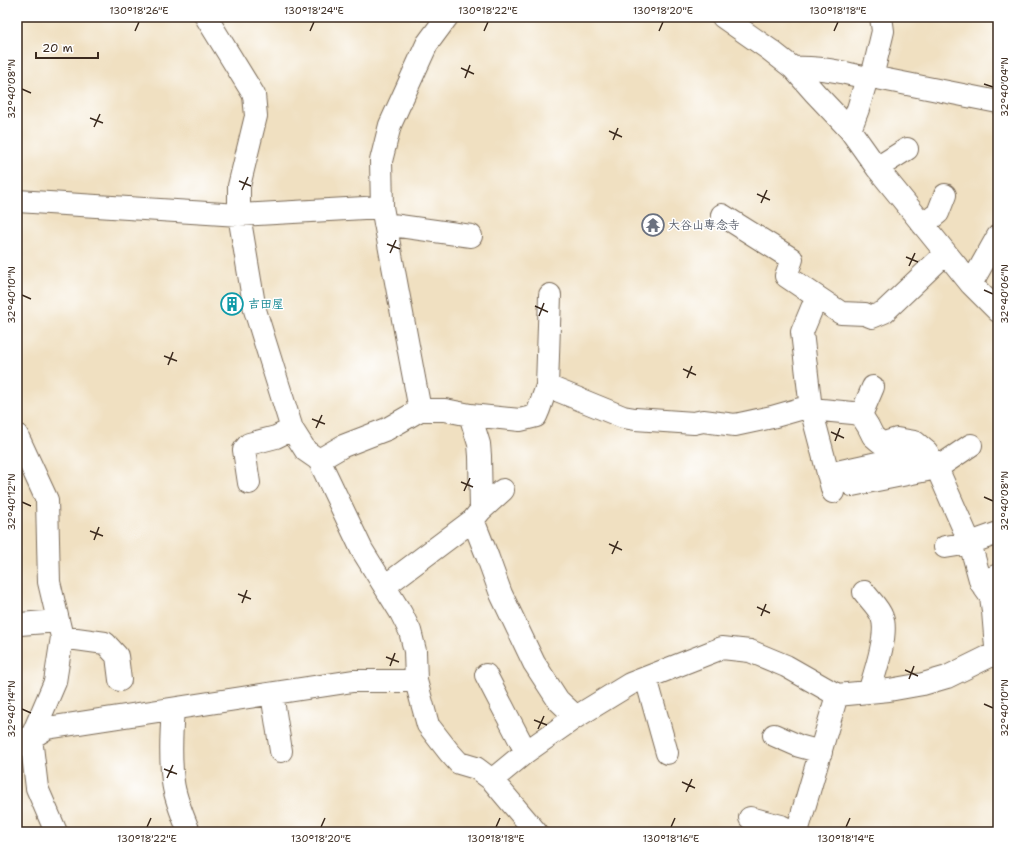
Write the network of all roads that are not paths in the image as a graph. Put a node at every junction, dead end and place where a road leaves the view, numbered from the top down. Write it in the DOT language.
graph roads {
  1 [pos="206,17"];
  2 [pos="447,17"];
  3 [pos="723,17"];
  4 [pos="881,17"];
  5 [pos="793,68"];
  6 [pos="870,78"];
  7 [pos="998,102"];
  8 [pos="850,130"];
  9 [pos="907,149"];
  10 [pos="877,168"];
  11 [pos="945,195"];
  12 [pos="17,201"];
  13 [pos="239,215"];
  14 [pos="722,215"];
  15 [pos="383,216"];
  16 [pos="923,225"];
  17 [pos="471,236"];
  18 [pos="998,236"];
  19 [pos="946,253"];
  20 [pos="971,284"];
  21 [pos="550,295"];
  22 [pos="819,298"];
  23 [pos="998,311"];
  24 [pos="547,386"];
  25 [pos="873,387"];
  26 [pos="811,409"];
  27 [pos="420,410"];
  28 [pos="470,415"];
  29 [pos="861,415"];
  30 [pos="292,430"];
  31 [pos="17,435"];
  32 [pos="971,445"];
  33 [pos="319,460"];
  34 [pos="932,460"];
  35 [pos="248,483"];
  36 [pos="503,490"];
  37 [pos="477,515"];
  38 [pos="998,533"];
  39 [pos="970,543"];
  40 [pos="945,547"];
  41 [pos="989,579"];
  42 [pos="385,586"];
  43 [pos="864,592"];
  44 [pos="20,624"];
  45 [pos="60,629"];
  46 [pos="998,652"];
  47 [pos="486,675"];
  48 [pos="646,678"];
  49 [pos="120,680"];
  50 [pos="416,681"];
  51 [pos="869,692"];
  52 [pos="272,694"];
  53 [pos="837,695"];
  54 [pos="173,710"];
  55 [pos="576,717"];
  56 [pos="774,735"];
  57 [pos="24,738"];
  58 [pos="281,751"];
  59 [pos="526,752"];
  60 [pos="821,752"];
  61 [pos="667,753"];
  62 [pos="492,780"];
  63 [pos="750,818"];
  64 [pos="56,832"];
  65 [pos="189,832"];
  66 [pos="536,832"];
  67 [pos="793,832"];
  68 [pos="797,832"];
  1 -- 13 [label="street"];
  2 -- 15 [label="street"];
  3 -- 5 [label="street"];
  4 -- 6 [label="street"];
  5 -- 6 [label="street"];
  5 -- 8 [label="street"];
  6 -- 7 [label="street"];
  6 -- 8 [label="street"];
  8 -- 10 [label="street"];
  9 -- 10 [label="street"];
  10 -- 16 [label="street"];
  11 -- 16 [label="street"];
  12 -- 13 [label="street"];
  13 -- 15 [label="street"];
  13 -- 30 [label="street"];
  14 -- 22 [label="street"];
  15 -- 17 [label="street"];
  15 -- 27 [label="street"];
  16 -- 19 [label="street"];
  18 -- 20 [label="street"];
  19 -- 20 [label="street"];
  19 -- 22 [label="street"];
  20 -- 23 [label="street"];
  21 -- 24 [label="street"];
  22 -- 26 [label="street"];
  24 -- 26 [label="street"];
  24 -- 28 [label="street"];
  25 -- 29 [label="street"];
  26 -- 29 [label="street"];
  26 -- 34 [label="street"];
  27 -- 28 [label="street"];
  27 -- 33 [label="street"];
  28 -- 37 [label="street"];
  29 -- 34 [label="street"];
  30 -- 33 [label="street"];
  30 -- 35 [label="street"];
  31 -- 45 [label="street"];
  32 -- 34 [label="street"];
  33 -- 42 [label="street"];
  34 -- 39 [label="street"];
  36 -- 37 [label="street"];
  37 -- 42 [label="street"];
  37 -- 55 [label="street"];
  38 -- 39 [label="street"];
  39 -- 40 [label="street"];
  39 -- 41 [label="street"];
  41 -- 46 [label="street"];
  42 -- 50 [label="street"];
  43 -- 51 [label="street"];
  44 -- 45 [label="street"];
  45 -- 49 [label="street"];
  45 -- 57 [label="street"];
  46 -- 51 [label="street"];
  47 -- 59 [label="street"];
  48 -- 53 [label="street"];
  48 -- 55 [label="street"];
  48 -- 61 [label="street"];
  50 -- 52 [label="street"];
  50 -- 62 [label="street"];
  51 -- 53 [label="street"];
  52 -- 54 [label="street"];
  52 -- 58 [label="street"];
  53 -- 60 [label="street"];
  54 -- 57 [label="street"];
  54 -- 65 [label="street"];
  55 -- 59 [label="street"];
  56 -- 60 [label="street"];
  57 -- 64 [label="street"];
  59 -- 62 [label="street"];
  60 -- 68 [label="street"];
  62 -- 66 [label="street"];
  63 -- 67 [label="street"];
}
